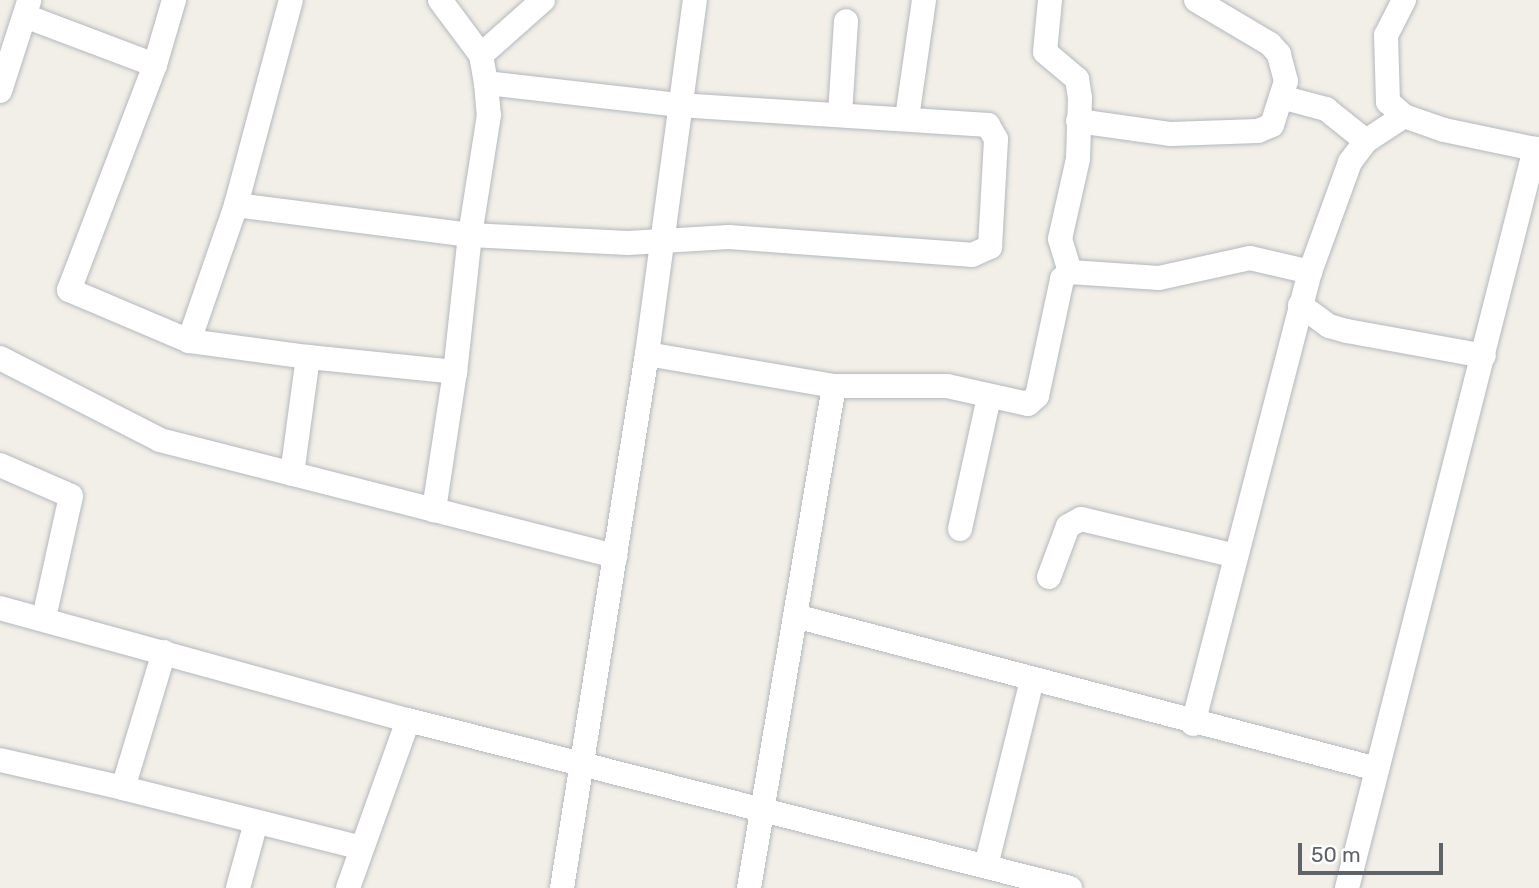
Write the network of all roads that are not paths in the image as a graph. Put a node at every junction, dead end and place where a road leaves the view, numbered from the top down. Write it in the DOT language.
graph roads {
  1 [pos="174,0"];
  2 [pos="291,0"];
  3 [pos="440,0"];
  4 [pos="542,0"];
  5 [pos="695,0"];
  6 [pos="925,0"];
  7 [pos="1050,0"];
  8 [pos="1196,0"];
  9 [pos="1404,0"];
  10 [pos="27,8"];
  11 [pos="846,21"];
  12 [pos="481,55"];
  13 [pos="155,65"];
  14 [pos="486,83"];
  15 [pos="0,91"];
  16 [pos="1281,97"];
  17 [pos="679,106"];
  18 [pos="840,114"];
  19 [pos="1404,116"];
  20 [pos="907,118"];
  21 [pos="1079,121"];
  22 [pos="1366,141"];
  23 [pos="1537,150"];
  24 [pos="236,205"];
  25 [pos="470,235"];
  26 [pos="661,241"];
  27 [pos="1070,272"];
  28 [pos="1310,272"];
  29 [pos="1300,305"];
  30 [pos="189,341"];
  31 [pos="647,354"];
  32 [pos="1484,356"];
  33 [pos="308,357"];
  34 [pos="0,358"];
  35 [pos="455,372"];
  36 [pos="834,386"];
  37 [pos="989,397"];
  38 [pos="0,465"];
  39 [pos="292,474"];
  40 [pos="434,510"];
  41 [pos="960,529"];
  42 [pos="615,555"];
  43 [pos="1236,556"];
  44 [pos="1049,578"];
  45 [pos="0,608"];
  46 [pos="795,616"];
  47 [pos="44,618"];
  48 [pos="164,652"];
  49 [pos="1032,680"];
  50 [pos="408,720"];
  51 [pos="1193,724"];
  52 [pos="0,760"];
  53 [pos="582,763"];
  54 [pos="1377,769"];
  55 [pos="123,788"];
  56 [pos="762,809"];
  57 [pos="256,822"];
  58 [pos="362,848"];
  59 [pos="986,866"];
  60 [pos="238,888"];
  61 [pos="348,888"];
  62 [pos="562,888"];
  63 [pos="749,888"];
  64 [pos="1070,888"];
  65 [pos="1346,888"];
  1 -- 13 [label="street"];
  2 -- 24 [label="street"];
  3 -- 12 [label="street"];
  4 -- 12 [label="street"];
  5 -- 17 [label="street"];
  6 -- 20 [label="street"];
  7 -- 21 [label="street"];
  8 -- 16 [label="street"];
  9 -- 19 [label="street"];
  10 -- 13 [label="street"];
  10 -- 15 [label="street"];
  11 -- 18 [label="street"];
  12 -- 14 [label="street"];
  13 -- 30 [label="street"];
  14 -- 17 [label="street"];
  14 -- 25 [label="street"];
  16 -- 21 [label="street"];
  16 -- 22 [label="street"];
  17 -- 18 [label="street"];
  17 -- 26 [label="street"];
  18 -- 20 [label="street"];
  19 -- 22 [label="street"];
  19 -- 23 [label="street"];
  20 -- 26 [label="street"];
  21 -- 27 [label="street"];
  22 -- 28 [label="street"];
  23 -- 32 [label="street"];
  24 -- 25 [label="street"];
  24 -- 30 [label="street"];
  25 -- 26 [label="street"];
  25 -- 35 [label="street"];
  26 -- 31 [label="street"];
  27 -- 28 [label="street"];
  27 -- 37 [label="street"];
  28 -- 29 [label="street"];
  29 -- 32 [label="street"];
  29 -- 43 [label="street"];
  30 -- 33 [label="street"];
  31 -- 36 [label="street"];
  31 -- 42 [label="street"];
  32 -- 54 [label="street"];
  33 -- 35 [label="street"];
  33 -- 39 [label="street"];
  34 -- 39 [label="street"];
  35 -- 40 [label="street"];
  36 -- 37 [label="street"];
  36 -- 46 [label="street"];
  37 -- 41 [label="street"];
  38 -- 47 [label="street"];
  39 -- 40 [label="street"];
  40 -- 42 [label="street"];
  42 -- 53 [label="street"];
  43 -- 44 [label="street"];
  43 -- 51 [label="street"];
  45 -- 47 [label="street"];
  46 -- 49 [label="street"];
  46 -- 56 [label="street"];
  47 -- 48 [label="street"];
  48 -- 50 [label="street"];
  48 -- 55 [label="street"];
  49 -- 51 [label="street"];
  49 -- 59 [label="street"];
  50 -- 53 [label="street"];
  50 -- 58 [label="street"];
  51 -- 54 [label="street"];
  52 -- 55 [label="street"];
  53 -- 56 [label="street"];
  53 -- 62 [label="street"];
  54 -- 65 [label="street"];
  55 -- 57 [label="street"];
  56 -- 59 [label="street"];
  56 -- 63 [label="street"];
  57 -- 58 [label="street"];
  57 -- 60 [label="street"];
  58 -- 61 [label="street"];
  59 -- 64 [label="street"];
}
